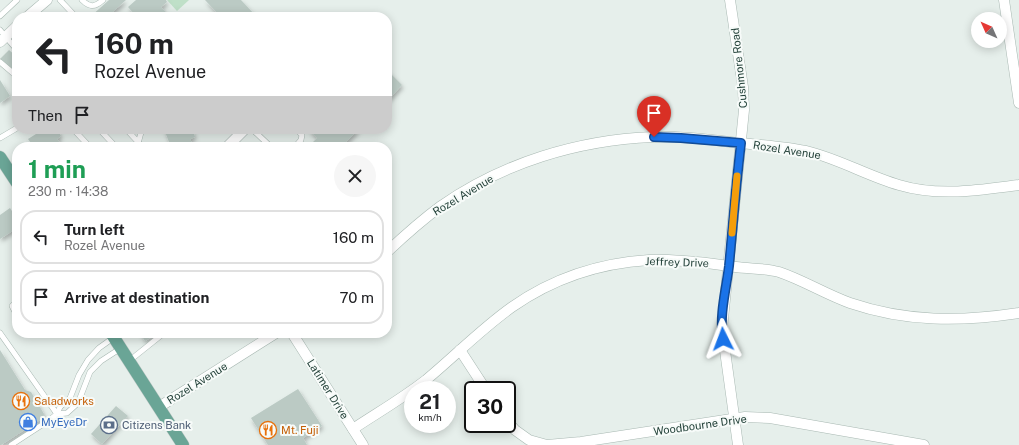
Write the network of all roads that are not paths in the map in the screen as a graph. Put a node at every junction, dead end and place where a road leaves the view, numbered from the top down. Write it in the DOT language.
graph roads {
  1 [pos="17,0"];
  2 [pos="47,0"];
  3 [pos="60,0"];
  4 [pos="82,0"];
  5 [pos="103,0"];
  6 [pos="730,0"];
  7 [pos="1004,0"];
  8 [pos="33,12"];
  9 [pos="71,12"];
  10 [pos="0,16"];
  11 [pos="12,29"];
  12 [pos="2,36"];
  13 [pos="12,45"];
  14 [pos="0,62"];
  15 [pos="12,72"];
  16 [pos="1019,103"];
  17 [pos="12,131"];
  18 [pos="78,134"];
  19 [pos="104,134"];
  20 [pos="240,134"];
  21 [pos="257,134"];
  22 [pos="0,138"];
  23 [pos="85,142"];
  24 [pos="111,142"];
  25 [pos="232,142"];
  26 [pos="265,142"];
  27 [pos="741,143"];
  28 [pos="0,157"];
  29 [pos="12,175"];
  30 [pos="1019,185"];
  31 [pos="392,248"];
  32 [pos="729,266"];
  33 [pos="1019,314"];
  34 [pos="0,333"];
  35 [pos="158,338"];
  36 [pos="268,338"];
  37 [pos="295,338"];
  38 [pos="116,339"];
  39 [pos="460,350"];
  40 [pos="129,361"];
  41 [pos="480,381"];
  42 [pos="160,407"];
  43 [pos="57,414"];
  44 [pos="735,419"];
  45 [pos="353,429"];
  46 [pos="516,431"];
  47 [pos="890,442"];
  48 [pos="13,444"];
  49 [pos="183,445"];
  50 [pos="363,445"];
  51 [pos="738,445"];
  52 [pos="924,445"];
  1 -- 10 [label="lane"];
  2 -- 8 [label="street"];
  3 -- 9 [label="lane"];
  4 -- 5 [label="lane"];
  6 -- 27 [label="street, Cushmore Road"];
  7 -- 16 [label="street"];
  11 -- 12 [label="street"];
  12 -- 13 [label="lane"];
  14 -- 15 [label="lane"];
  17 -- 22 [label="lane"];
  18 -- 23 [label="lane"];
  19 -- 24 [label="lane"];
  20 -- 25 [label="street"];
  21 -- 26 [label="lane"];
  27 -- 30 [label="street, Rozel Avenue"];
  27 -- 31 [label="street, Rozel Avenue"];
  27 -- 32 [label="street, Cushmore Road"];
  28 -- 29 [label="main road"];
  32 -- 33 [label="street, Jeffrey Drive"];
  32 -- 39 [label="street, Jeffrey Drive"];
  32 -- 44 [label="street, Cushmore Road"];
  34 -- 43 [label="lane"];
  35 -- 40 [label="lane"];
  36 -- 42 [label="street, Rozel Avenue"];
  37 -- 45 [label="street, Latimer Drive"];
  38 -- 40 [label="main road"];
  38 -- 43 [label="lane"];
  38 -- 43 [label="lane"];
  39 -- 41 [label="street"];
  39 -- 45 [label="street, Jeffrey Drive"];
  40 -- 42 [label="main road"];
  42 -- 49 [label="main road"];
  43 -- 48 [label="lane"];
  44 -- 46 [label="street, Woodbourne Drive"];
  44 -- 47 [label="street, Woodbourne Drive"];
  44 -- 51 [label="street, Cushmore Road"];
  45 -- 50 [label="street, Latimer Drive"];
  47 -- 52 [label="street, Woodbourne Drive"];
}
